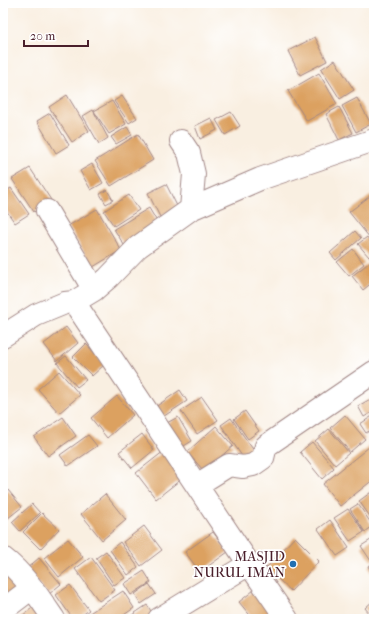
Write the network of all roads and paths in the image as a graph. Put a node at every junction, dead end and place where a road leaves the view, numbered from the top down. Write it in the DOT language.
graph roads {
  1 [pos="374,140"];
  2 [pos="182,141"];
  3 [pos="191,209"];
  4 [pos="47,211"];
  5 [pos="94,290"];
  6 [pos="74,302"];
  7 [pos="3,336"];
  8 [pos="374,372"];
  9 [pos="197,485"];
  10 [pos="3,558"];
  11 [pos="249,564"];
  12 [pos="32,588"];
  13 [pos="3,610"];
  14 [pos="54,619"];
  15 [pos="159,619"];
  16 [pos="287,619"];
  1 -- 3 [label="street"];
  2 -- 3 [label="street"];
  3 -- 5 [label="street"];
  4 -- 5 [label="street"];
  5 -- 6 [label="street"];
  6 -- 7 [label="street"];
  6 -- 9 [label="street"];
  8 -- 9 [label="street"];
  9 -- 11 [label="street"];
  10 -- 12 [label="street"];
  11 -- 15 [label="street"];
  11 -- 16 [label="street"];
  12 -- 13 [label="street"];
  12 -- 14 [label="street"];
}
